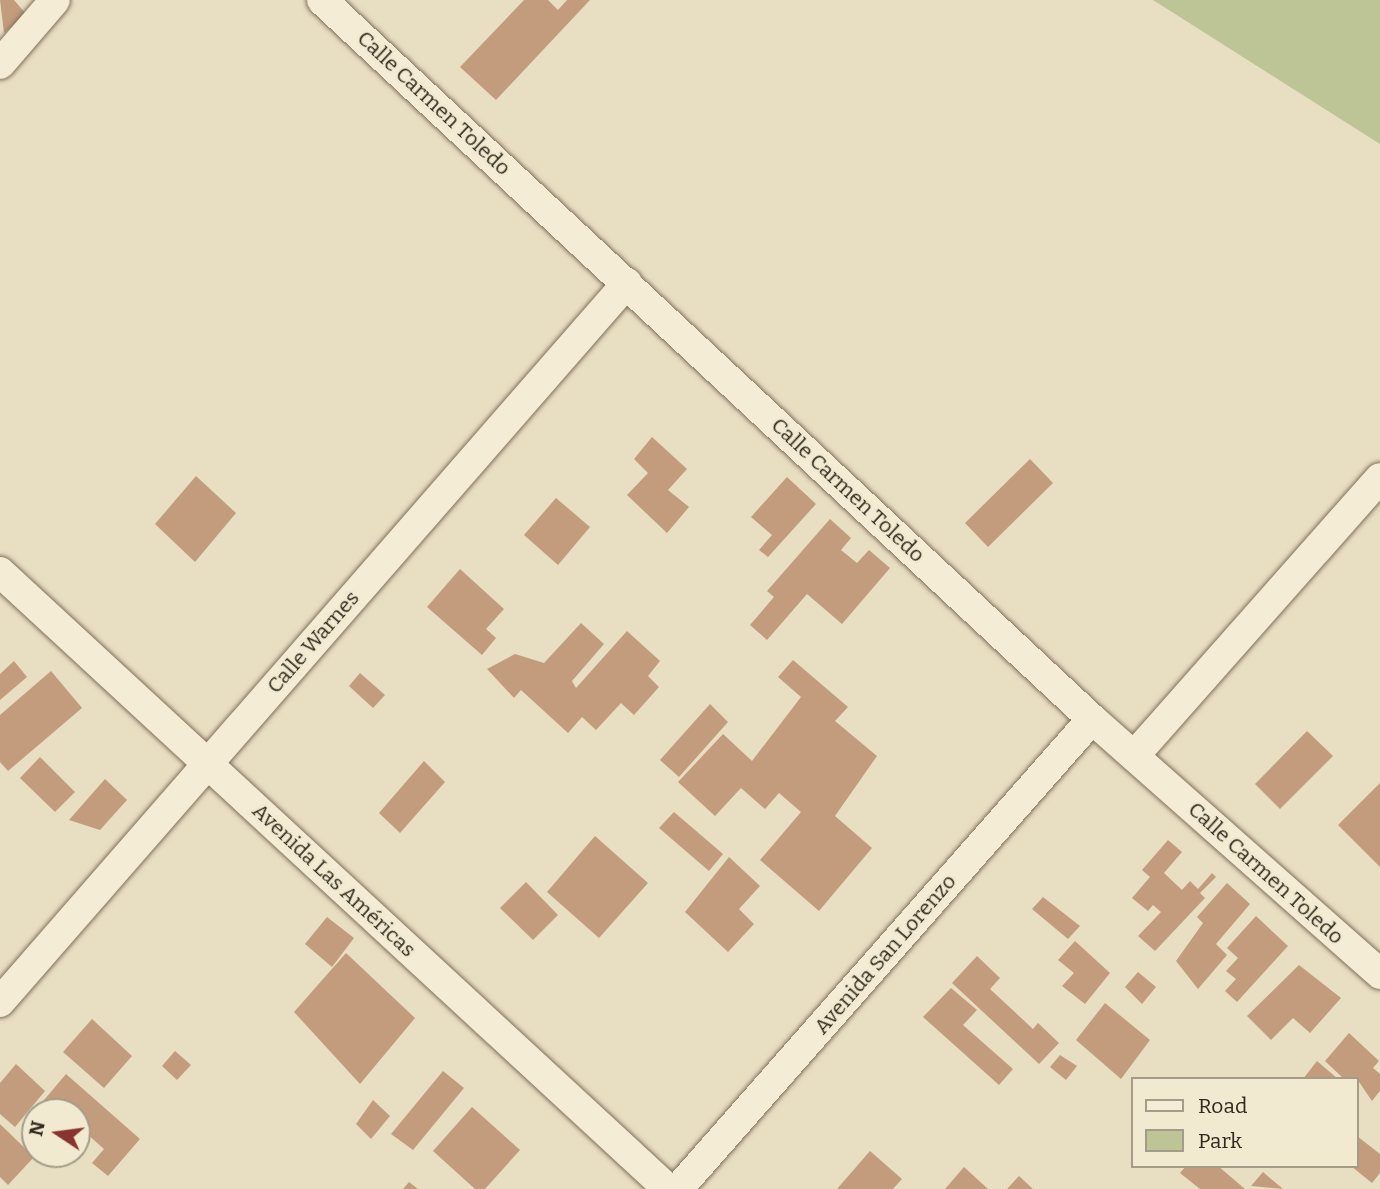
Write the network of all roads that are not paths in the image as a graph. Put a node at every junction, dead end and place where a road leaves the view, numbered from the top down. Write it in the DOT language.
graph roads {
  1 [pos="55,0"];
  2 [pos="322,0"];
  3 [pos="0,64"];
  4 [pos="627,283"];
  5 [pos="1380,478"];
  6 [pos="0,572"];
  7 [pos="1093,719"];
  8 [pos="1134,756"];
  9 [pos="208,763"];
  10 [pos="1380,974"];
  11 [pos="0,1003"];
  12 [pos="668,1189"];
  13 [pos="678,1189"];
  1 -- 3 [label="street"];
  2 -- 4 [label="street, Calle Carmen Toledo"];
  4 -- 7 [label="street, Calle Carmen Toledo"];
  4 -- 9 [label="street, Calle Warnes"];
  5 -- 8 [label="street"];
  6 -- 9 [label="street, Avenida Las Américas"];
  7 -- 8 [label="street, Calle Carmen Toledo"];
  7 -- 13 [label="street, Avenida San Lorenzo"];
  8 -- 10 [label="street, Calle Carmen Toledo"];
  9 -- 11 [label="street, Calle Warnes"];
  9 -- 12 [label="street, Avenida Las Américas"];
}
